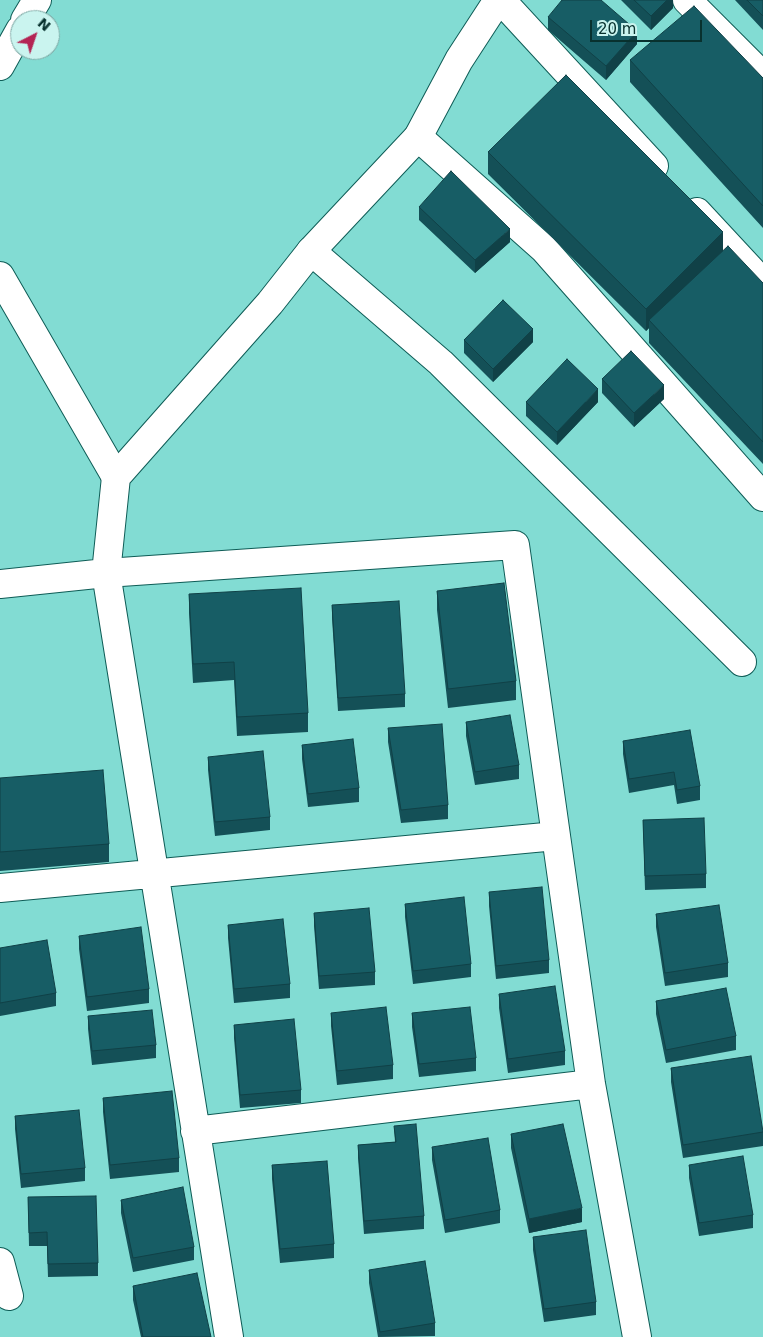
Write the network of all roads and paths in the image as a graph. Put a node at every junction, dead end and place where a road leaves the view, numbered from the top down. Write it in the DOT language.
graph roads {
  1 [pos="499,0"];
  2 [pos="687,0"];
  3 [pos="10,48"];
  4 [pos="0,66"];
  5 [pos="763,76"];
  6 [pos="418,137"];
  7 [pos="311,251"];
  8 [pos="0,276"];
  9 [pos="763,283"];
  10 [pos="116,477"];
  11 [pos="763,497"];
  12 [pos="106,573"];
  13 [pos="0,584"];
  14 [pos="742,662"];
  15 [pos="556,836"];
  16 [pos="154,874"];
  17 [pos="0,888"];
  18 [pos="591,1084"];
  19 [pos="195,1131"];
  20 [pos="0,1262"];
  21 [pos="9,1296"];
  22 [pos="229,1337"];
  23 [pos="637,1337"];
  1 -- 6 [label="street"];
  1 -- 9 [label="street"];
  2 -- 5 [label="street"];
  3 -- 4 [label="street"];
  6 -- 7 [label="street"];
  6 -- 11 [label="street"];
  7 -- 10 [label="street"];
  7 -- 14 [label="street"];
  8 -- 10 [label="street"];
  10 -- 12 [label="street"];
  12 -- 13 [label="street"];
  12 -- 15 [label="street"];
  12 -- 16 [label="street"];
  15 -- 16 [label="street"];
  15 -- 18 [label="street"];
  16 -- 17 [label="street"];
  16 -- 19 [label="street"];
  18 -- 19 [label="street"];
  18 -- 23 [label="street"];
  19 -- 22 [label="street"];
  20 -- 21 [label="street"];
}
